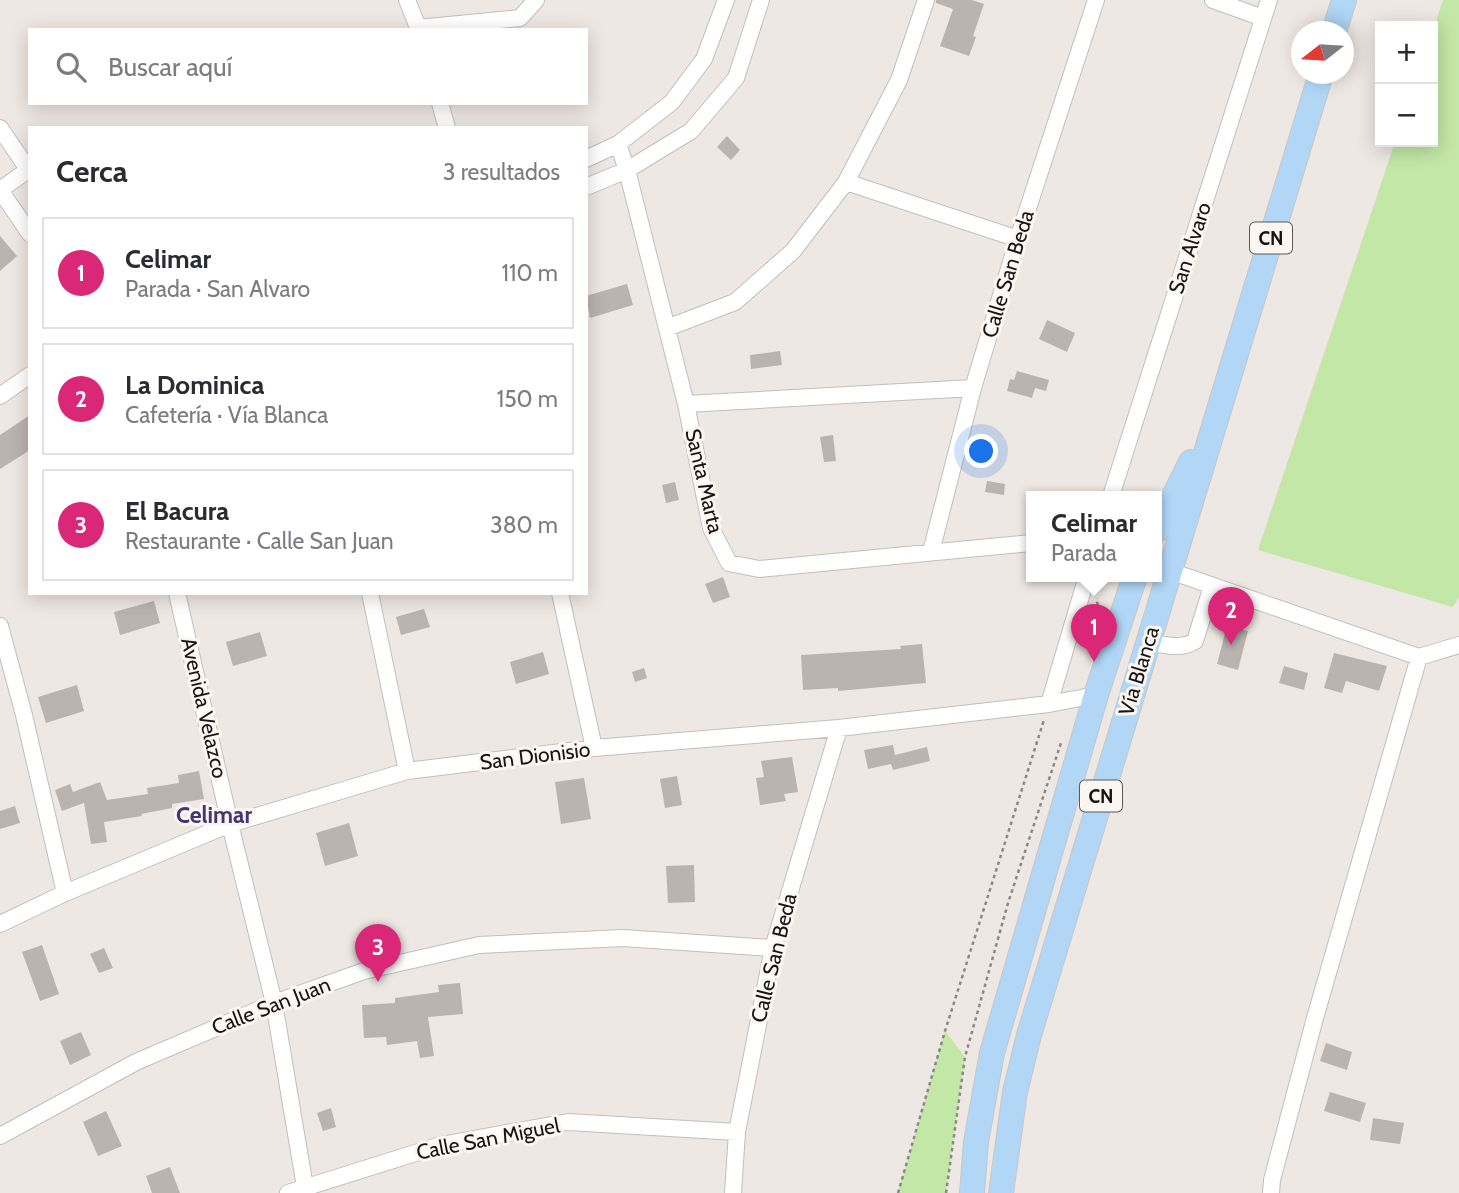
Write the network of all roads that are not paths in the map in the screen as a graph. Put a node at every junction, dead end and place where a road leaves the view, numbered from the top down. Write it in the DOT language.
graph roads {
  1 [pos="407,0"];
  2 [pos="536,0"];
  3 [pos="726,0"];
  4 [pos="761,0"];
  5 [pos="926,0"];
  6 [pos="1096,0"];
  7 [pos="1213,0"];
  8 [pos="1269,0"];
  9 [pos="1343,0"];
  10 [pos="1263,18"];
  11 [pos="1337,21"];
  12 [pos="418,28"];
  13 [pos="427,28"];
  14 [pos="1318,84"];
  15 [pos="441,105"];
  16 [pos="446,126"];
  17 [pos="0,128"];
  18 [pos="618,144"];
  19 [pos="588,158"];
  20 [pos="28,170"];
  21 [pos="627,170"];
  22 [pos="28,172"];
  23 [pos="846,182"];
  24 [pos="588,186"];
  25 [pos="0,190"];
  26 [pos="28,231"];
  27 [pos="1018,239"];
  28 [pos="667,328"];
  29 [pos="28,376"];
  30 [pos="974,388"];
  31 [pos="0,396"];
  32 [pos="1221,402"];
  33 [pos="686,404"];
  34 [pos="1113,491"];
  35 [pos="1162,520"];
  36 [pos="1026,543"];
  37 [pos="931,552"];
  38 [pos="1170,571"];
  39 [pos="1085,582"];
  40 [pos="1133,582"];
  41 [pos="1212,586"];
  42 [pos="177,595"];
  43 [pos="370,595"];
  44 [pos="560,595"];
  45 [pos="0,626"];
  46 [pos="1148,642"];
  47 [pos="1459,645"];
  48 [pos="1419,657"];
  49 [pos="1096,695"];
  50 [pos="1049,704"];
  51 [pos="839,728"];
  52 [pos="594,748"];
  53 [pos="407,771"];
  54 [pos="230,824"];
  55 [pos="65,893"];
  56 [pos="0,924"];
  57 [pos="773,948"];
  58 [pos="274,1003"];
  59 [pos="737,1132"];
  60 [pos="0,1136"];
  61 [pos="306,1189"];
  62 [pos="288,1193"];
  63 [pos="733,1193"];
  64 [pos="972,1193"];
  65 [pos="1001,1193"];
  66 [pos="1272,1193"];
  1 -- 12 [label="street"];
  2 -- 13 [label="street"];
  3 -- 18 [label="street"];
  4 -- 21 [label="street"];
  5 -- 23 [label="street"];
  6 -- 27 [label="street, Calle San Beda"];
  7 -- 10 [label="street"];
  8 -- 10 [label="street, San Alvaro"];
  9 -- 11 [label="highway"];
  10 -- 34 [label="street, San Alvaro"];
  14 -- 32 [label="highway, Vía Blanca / CN"];
  15 -- 16 [label="street"];
  17 -- 20 [label="street"];
  18 -- 19 [label="street"];
  18 -- 21 [label="street, Santa Marta"];
  21 -- 24 [label="street"];
  21 -- 28 [label="street, Santa Marta"];
  22 -- 25 [label="street"];
  23 -- 27 [label="street"];
  23 -- 28 [label="street"];
  25 -- 26 [label="street"];
  27 -- 30 [label="street, Calle San Beda"];
  28 -- 33 [label="street, Santa Marta"];
  29 -- 31 [label="street"];
  30 -- 33 [label="street"];
  30 -- 37 [label="street, Calle San Beda"];
  32 -- 35 [label="highway, CN"];
  32 -- 38 [label="highway, Vía Blanca / CN"];
  33 -- 37 [label="street, Santa Marta"];
  36 -- 37 [label="street, Santa Marta"];
  38 -- 41 [label="street"];
  38 -- 46 [label="highway, Vía Blanca / CN"];
  39 -- 50 [label="street"];
  40 -- 49 [label="highway, CN"];
  41 -- 46 [label="street"];
  41 -- 48 [label="street"];
  42 -- 54 [label="street, Avenida Velazco"];
  43 -- 53 [label="street"];
  44 -- 52 [label="street"];
  45 -- 55 [label="street"];
  46 -- 65 [label="highway, Vía Blanca / CN"];
  47 -- 48 [label="street"];
  48 -- 66 [label="street"];
  49 -- 50 [label="street, San Dionisio"];
  49 -- 64 [label="highway, CN"];
  50 -- 51 [label="street, San Dionisio"];
  51 -- 52 [label="street, San Dionisio"];
  51 -- 57 [label="street, Calle San Beda"];
  52 -- 53 [label="street, San Dionisio"];
  53 -- 54 [label="street, San Dionisio"];
  54 -- 55 [label="street, San Dionisio"];
  54 -- 58 [label="street, Avenida Velazco"];
  55 -- 56 [label="street, San Dionisio"];
  57 -- 58 [label="street, Calle San Juan"];
  57 -- 59 [label="street, Calle San Beda"];
  58 -- 60 [label="street, Calle San Juan"];
  58 -- 61 [label="street, Avenida Velazco"];
  59 -- 61 [label="street, Calle San Miguel"];
  59 -- 63 [label="street, Calle San Beda"];
  61 -- 62 [label="street, Calle San Miguel"];
}
